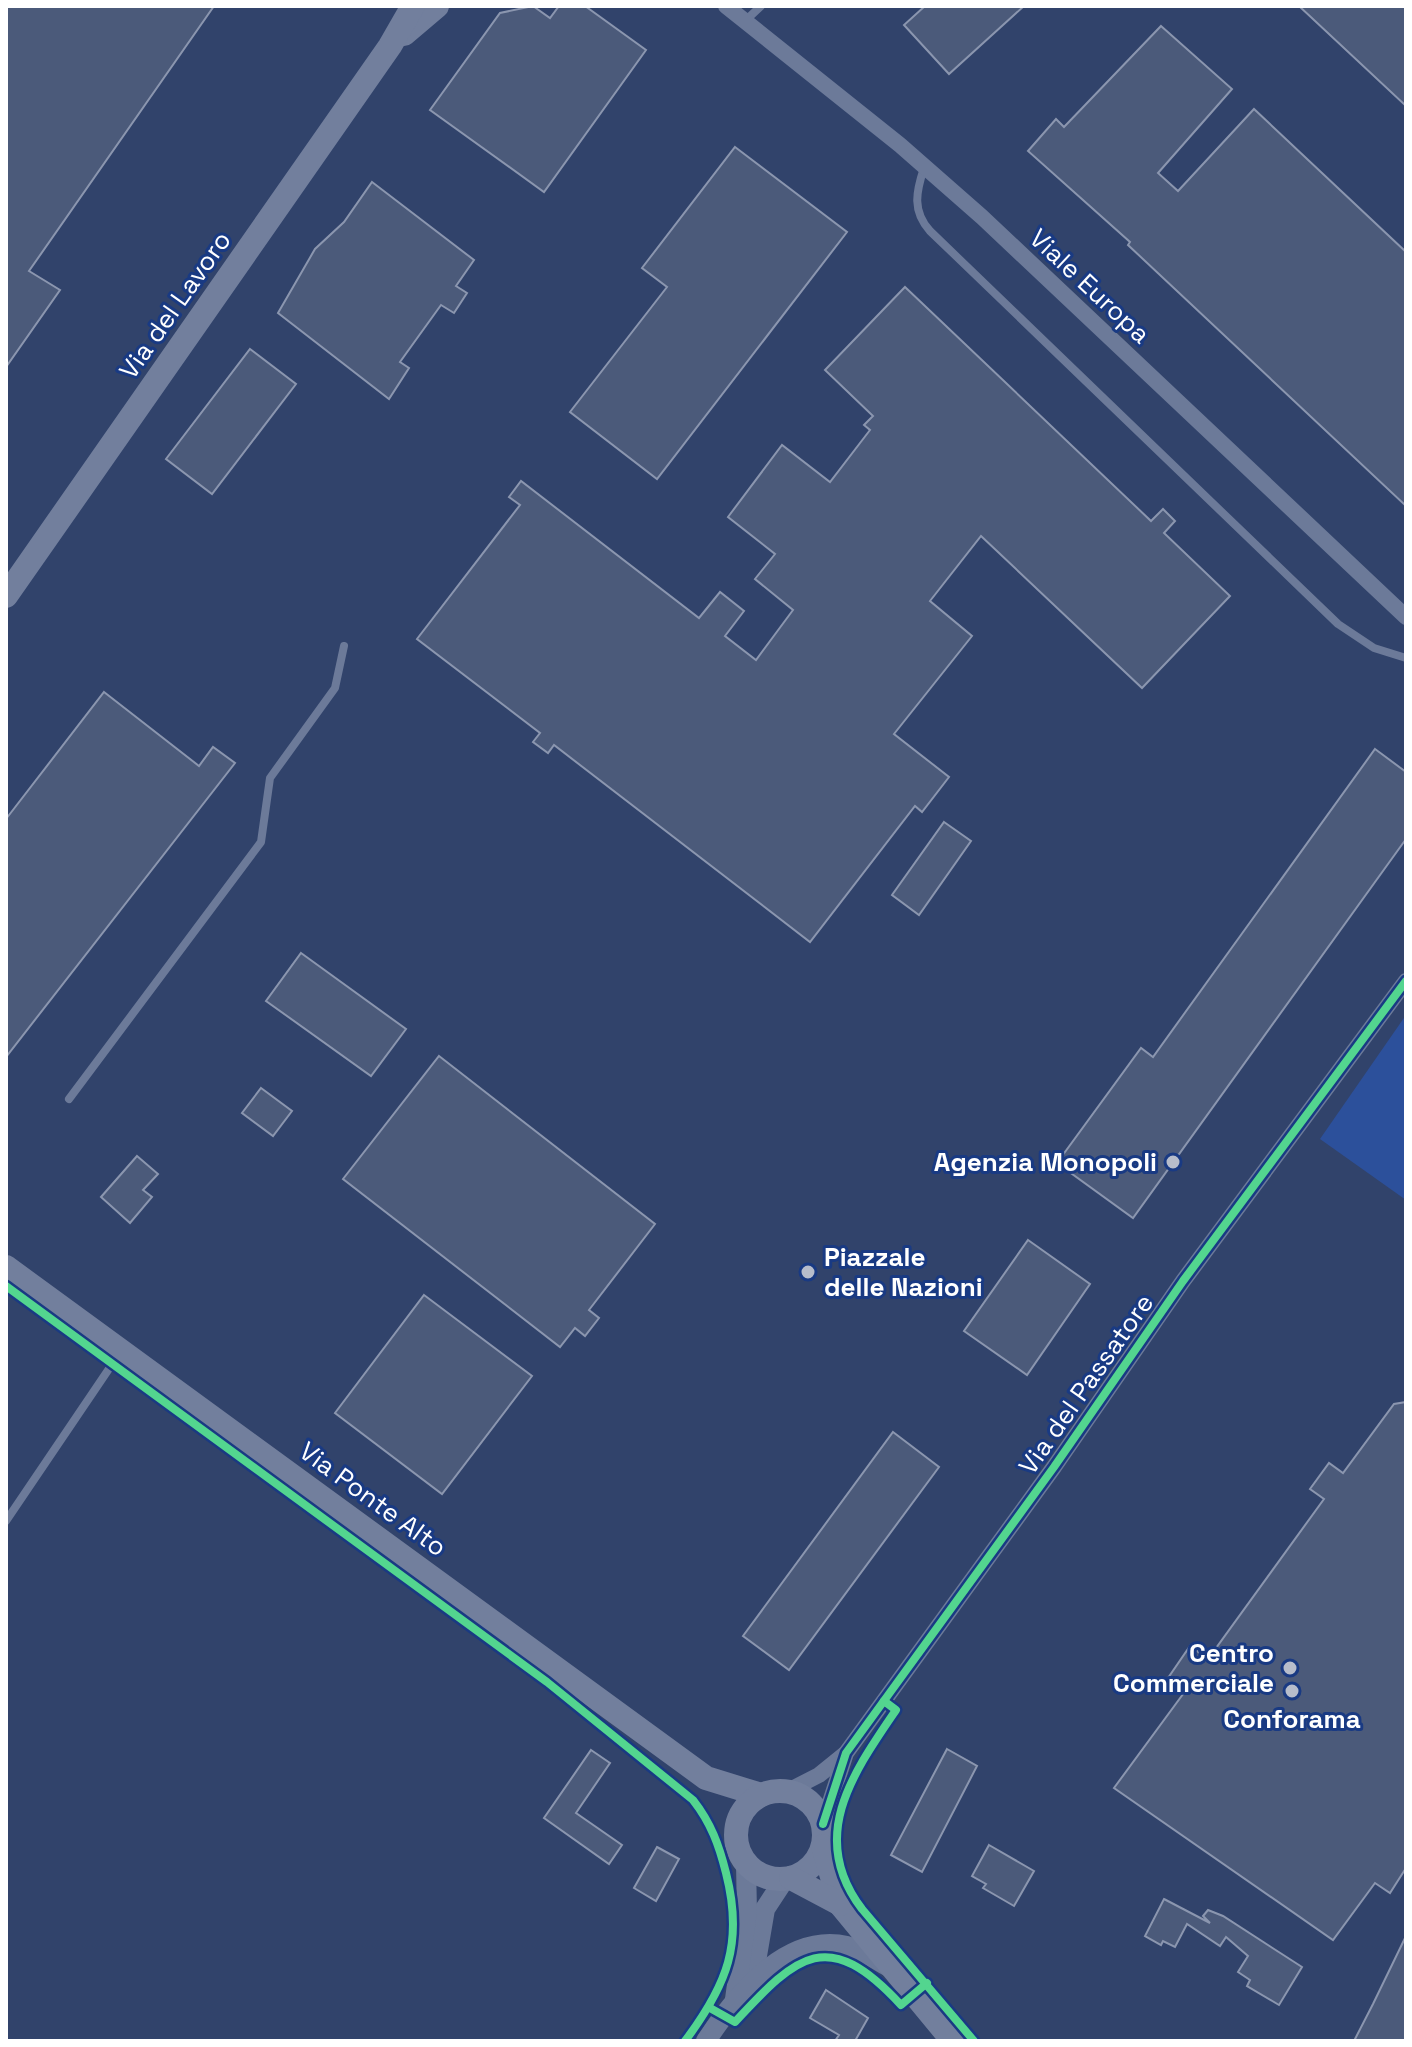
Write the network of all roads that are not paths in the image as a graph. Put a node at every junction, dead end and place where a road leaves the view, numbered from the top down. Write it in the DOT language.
graph roads {
  1 [pos="413,6"];
  2 [pos="437,6"];
  3 [pos="726,6"];
  4 [pos="761,6"];
  5 [pos="745,21"];
  6 [pos="390,46"];
  7 [pos="925,167"];
  8 [pos="6,596"];
  9 [pos="1406,617"];
  10 [pos="344,646"];
  11 [pos="1406,658"];
  12 [pos="1406,981"];
  13 [pos="69,1099"];
  14 [pos="6,1267"];
  15 [pos="122,1350"];
  16 [pos="6,1521"];
  17 [pos="846,1753"];
  18 [pos="706,1778"];
  19 [pos="788,1791"];
  20 [pos="761,1795"];
  21 [pos="736,1825"];
  22 [pos="823,1835"];
  23 [pos="746,1864"];
  24 [pos="787,1879"];
  25 [pos="840,1904"];
  26 [pos="891,1968"];
  27 [pos="753,1979"];
  28 [pos="735,1999"];
  29 [pos="706,2041"];
  30 [pos="953,2041"];
  1 -- 6 [label="main road, Via del Lavoro"];
  2 -- 6 [label="main road, Via del Lavoro"];
  3 -- 5 [label="street, Viale Europa"];
  4 -- 5 [label="lane"];
  5 -- 7 [label="street, Viale Europa"];
  6 -- 8 [label="main road, Via del Lavoro"];
  7 -- 9 [label="street, Viale Europa"];
  7 -- 11 [label="lane"];
  10 -- 13 [label="lane"];
  12 -- 17 [label="street, Via del Passatore"];
  14 -- 15 [label="main road, Via Ponte Alto"];
  15 -- 16 [label="lane"];
  15 -- 18 [label="main road, Via Ponte Alto"];
  17 -- 19 [label="street, Via del Passatore"];
  17 -- 22 [label="street, Via del Passatore"];
  18 -- 20 [label="main road, Via Ponte Alto"];
  18 -- 21 [label="main road, Via Ponte Alto"];
  19 -- 20 [label="main road, Via Ponte Alto"];
  19 -- 22 [label="main road"];
  20 -- 21 [label="main road"];
  21 -- 23 [label="main road, Via Ponte Alto"];
  22 -- 24 [label="main road"];
  22 -- 25 [label="main road"];
  23 -- 24 [label="main road"];
  23 -- 28 [label="street"];
  24 -- 25 [label="main road"];
  24 -- 27 [label="street"];
  25 -- 26 [label="main road"];
  26 -- 27 [label="street"];
  26 -- 30 [label="main road"];
  27 -- 28 [label="street"];
  28 -- 29 [label="street"];
}
